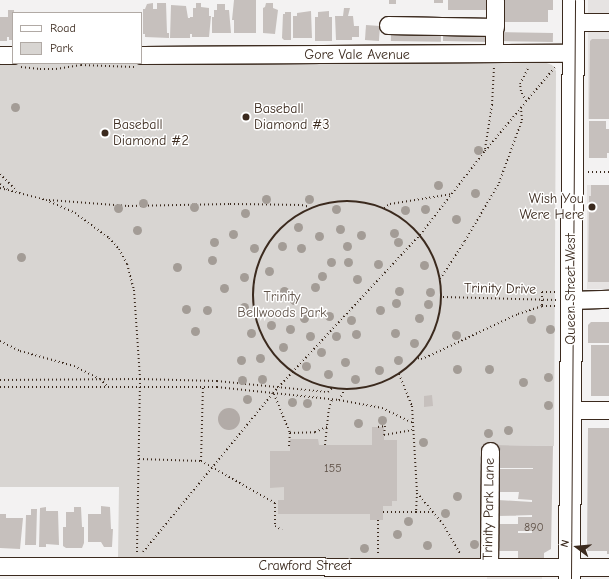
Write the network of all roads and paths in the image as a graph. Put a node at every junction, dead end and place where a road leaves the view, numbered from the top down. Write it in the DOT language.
graph roads {
  1 [pos="495,0"];
  2 [pos="573,0"];
  3 [pos="572,22"];
  4 [pos="609,22"];
  5 [pos="388,25"];
  6 [pos="495,27"];
  7 [pos="494,53"];
  8 [pos="572,53"];
  9 [pos="0,55"];
  10 [pos="12,55"];
  11 [pos="142,55"];
  12 [pos="551,64"];
  13 [pos="530,66"];
  14 [pos="526,101"];
  15 [pos="521,108"];
  16 [pos="485,150"];
  17 [pos="591,172"];
  18 [pos="609,172"];
  19 [pos="0,174"];
  20 [pos="0,184"];
  21 [pos="0,188"];
  22 [pos="7,190"];
  23 [pos="17,191"];
  24 [pos="453,194"];
  25 [pos="46,200"];
  26 [pos="311,207"];
  27 [pos="384,208"];
  28 [pos="420,235"];
  29 [pos="440,279"];
  30 [pos="443,297"];
  31 [pos="559,299"];
  32 [pos="609,299"];
  33 [pos="542,300"];
  34 [pos="542,306"];
  35 [pos="0,340"];
  36 [pos="418,357"];
  37 [pos="292,372"];
  38 [pos="399,374"];
  39 [pos="100,379"];
  40 [pos="140,379"];
  41 [pos="0,380"];
  42 [pos="107,386"];
  43 [pos="139,386"];
  44 [pos="0,387"];
  45 [pos="203,387"];
  46 [pos="279,387"];
  47 [pos="332,388"];
  48 [pos="344,391"];
  49 [pos="274,393"];
  50 [pos="332,399"];
  51 [pos="339,400"];
  52 [pos="570,410"];
  53 [pos="609,410"];
  54 [pos="413,423"];
  55 [pos="327,427"];
  56 [pos="378,427"];
  57 [pos="413,430"];
  58 [pos="290,433"];
  59 [pos="326,445"];
  60 [pos="289,446"];
  61 [pos="490,451"];
  62 [pos="138,459"];
  63 [pos="201,461"];
  64 [pos="214,467"];
  65 [pos="417,493"];
  66 [pos="383,512"];
  67 [pos="416,512"];
  68 [pos="433,512"];
  69 [pos="378,520"];
  70 [pos="282,530"];
  71 [pos="142,553"];
  72 [pos="378,560"];
  73 [pos="0,566"];
  74 [pos="464,567"];
  75 [pos="609,567"];
  76 [pos="132,568"];
  77 [pos="485,571"];
  78 [pos="569,573"];
  1 -- 6 [label="street"];
  2 -- 3 [label="main road, Queen Street West"];
  3 -- 4 [label="street"];
  3 -- 8 [label="main road, Queen Street West"];
  5 -- 6 [label="street"];
  6 -- 7 [label="street"];
  7 -- 8 [label="street, Gore Vale Avenue"];
  7 -- 11 [label="street, Gore Vale Avenue"];
  7 -- 16 [label="path"];
  8 -- 31 [label="main road, Queen Street West"];
  9 -- 10 [label="street"];
  12 -- 14 [label="path"];
  13 -- 14 [label="path"];
  14 -- 15 [label="path"];
  15 -- 16 [label="path"];
  15 -- 29 [label="path"];
  16 -- 24 [label="path"];
  17 -- 18 [label="path"];
  19 -- 23 [label="path"];
  20 -- 22 [label="path"];
  21 -- 22 [label="path"];
  22 -- 23 [label="path"];
  23 -- 25 [label="path"];
  24 -- 27 [label="path"];
  24 -- 28 [label="path"];
  25 -- 26 [label="path"];
  25 -- 40 [label="path"];
  26 -- 27 [label="path"];
  26 -- 37 [label="path"];
  27 -- 28 [label="path"];
  28 -- 29 [label="path"];
  28 -- 37 [label="path"];
  29 -- 30 [label="path"];
  30 -- 33 [label="path, Trinity Drive"];
  30 -- 36 [label="path"];
  31 -- 32 [label="street"];
  31 -- 33 [label="path, Trinity Drive"];
  31 -- 33 [label="path"];
  31 -- 34 [label="path"];
  31 -- 52 [label="main road, Queen Street West"];
  33 -- 34 [label="path"];
  34 -- 36 [label="path"];
  35 -- 39 [label="path"];
  36 -- 38 [label="path"];
  37 -- 46 [label="path"];
  37 -- 47 [label="path"];
  38 -- 48 [label="path"];
  38 -- 54 [label="path"];
  39 -- 40 [label="path"];
  39 -- 41 [label="path"];
  39 -- 42 [label="path"];
  40 -- 43 [label="path"];
  40 -- 46 [label="path"];
  42 -- 43 [label="path"];
  42 -- 44 [label="path"];
  43 -- 45 [label="path"];
  43 -- 62 [label="path"];
  45 -- 49 [label="path"];
  45 -- 63 [label="path"];
  46 -- 47 [label="path"];
  46 -- 49 [label="path"];
  47 -- 48 [label="path"];
  48 -- 51 [label="path"];
  49 -- 50 [label="path"];
  49 -- 58 [label="path"];
  49 -- 64 [label="path"];
  50 -- 51 [label="path"];
  50 -- 55 [label="path"];
  51 -- 54 [label="path"];
  52 -- 53 [label="street"];
  52 -- 78 [label="main road, Queen Street West"];
  54 -- 57 [label="path"];
  55 -- 58 [label="path"];
  55 -- 59 [label="path"];
  56 -- 57 [label="path"];
  57 -- 65 [label="path"];
  58 -- 60 [label="path"];
  61 -- 77 [label="street, Trinity Park Lane"];
  62 -- 63 [label="path"];
  62 -- 76 [label="path"];
  63 -- 64 [label="path"];
  64 -- 70 [label="path"];
  64 -- 71 [label="path"];
  65 -- 67 [label="path"];
  65 -- 68 [label="path"];
  66 -- 67 [label="path"];
  67 -- 68 [label="path"];
  68 -- 74 [label="path"];
  69 -- 72 [label="path"];
  73 -- 76 [label="street, Crawford Street"];
  74 -- 76 [label="street, Crawford Street"];
  74 -- 77 [label="street, Crawford Street"];
  75 -- 78 [label="street, Crawford Street"];
  77 -- 78 [label="street, Crawford Street"];
}
